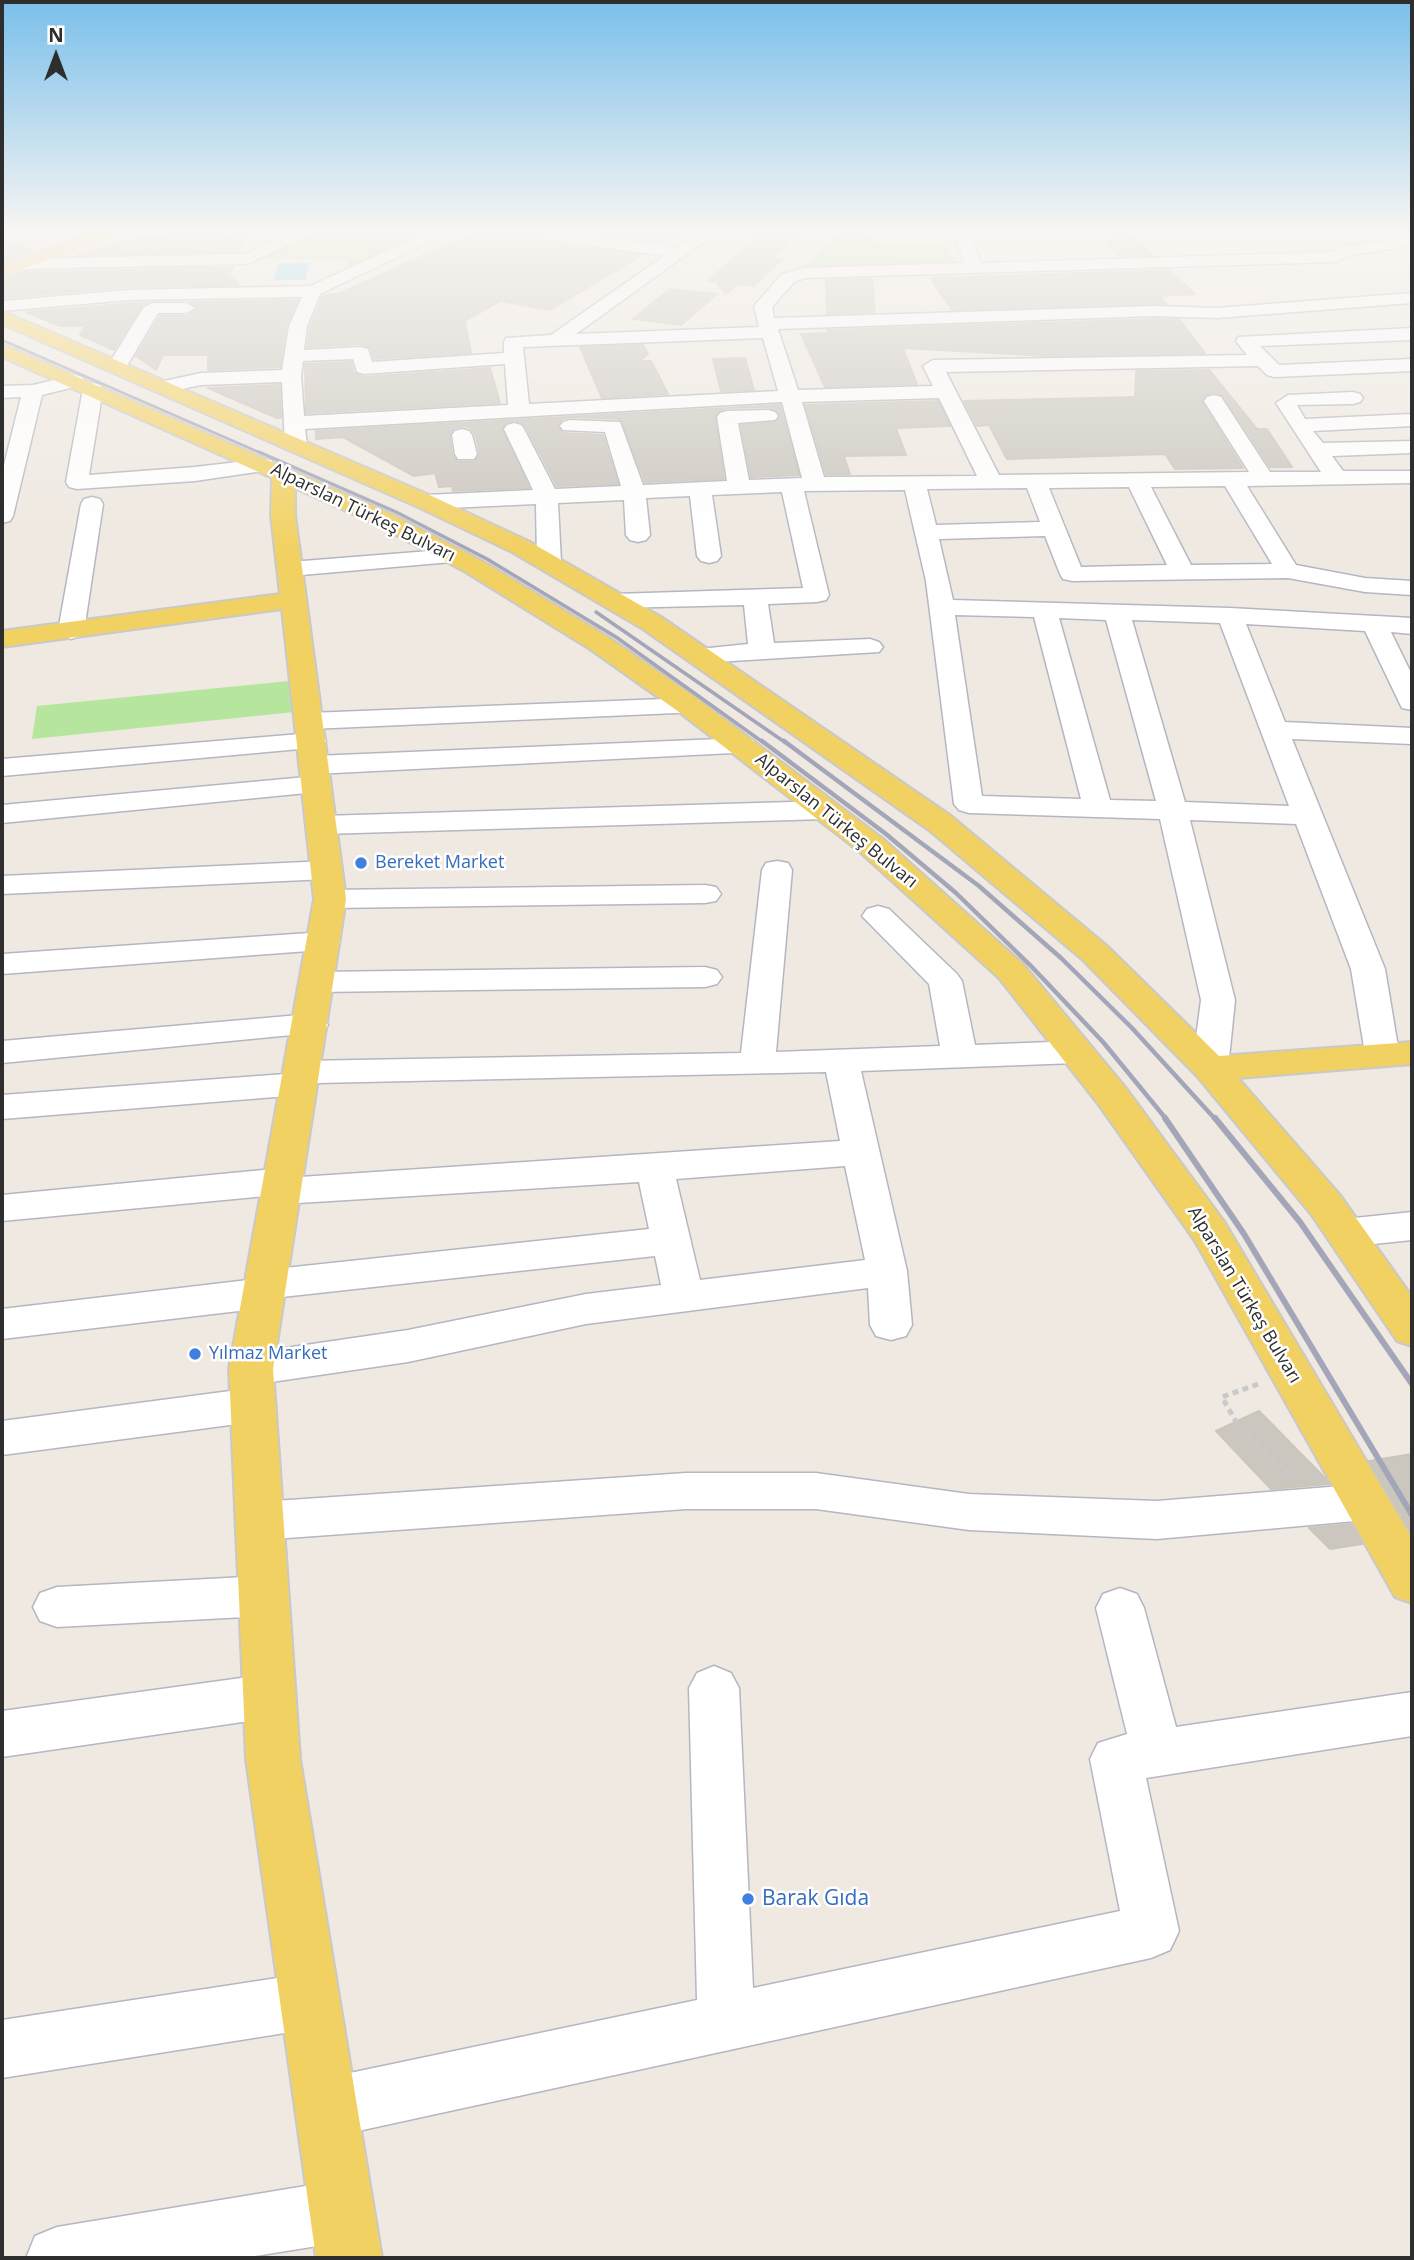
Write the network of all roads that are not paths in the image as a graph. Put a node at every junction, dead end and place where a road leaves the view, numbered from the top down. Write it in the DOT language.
graph roads {
  1 [pos="51,338"];
  2 [pos="134,338"];
  3 [pos="296,338"];
  4 [pos="553,338"];
  5 [pos="771,338"];
  6 [pos="915,338"];
  7 [pos="1242,338"];
  8 [pos="1305,338"];
  9 [pos="1245,341"];
  10 [pos="2,350"];
  11 [pos="925,355"];
  12 [pos="515,358"];
  13 [pos="1263,360"];
  14 [pos="1412,365"];
  15 [pos="292,366"];
  16 [pos="117,367"];
  17 [pos="84,385"];
  18 [pos="162,387"];
  19 [pos="33,391"];
  20 [pos="948,392"];
  21 [pos="2,393"];
  22 [pos="1214,401"];
  23 [pos="792,406"];
  24 [pos="517,420"];
  25 [pos="1409,424"];
  26 [pos="1299,425"];
  27 [pos="435,437"];
  28 [pos="341,444"];
  29 [pos="1412,447"];
  30 [pos="1318,450"];
  31 [pos="287,451"];
  32 [pos="1412,477"];
  33 [pos="1232,479"];
  34 [pos="1264,479"];
  35 [pos="1337,479"];
  36 [pos="1137,480"];
  37 [pos="1035,481"];
  38 [pos="991,482"];
  39 [pos="914,483"];
  40 [pos="815,484"];
  41 [pos="791,485"];
  42 [pos="739,486"];
  43 [pos="700,488"];
  44 [pos="634,491"];
  45 [pos="547,496"];
  46 [pos="426,502"];
  47 [pos="92,504"];
  48 [pos="2,516"];
  49 [pos="1054,529"];
  50 [pos="927,532"];
  51 [pos="638,535"];
  52 [pos="455,556"];
  53 [pos="709,556"];
  54 [pos="549,562"];
  55 [pos="1288,571"];
  56 [pos="1183,573"];
  57 [pos="292,585"];
  58 [pos="1412,589"];
  59 [pos="755,597"];
  60 [pos="615,601"];
  61 [pos="942,607"];
  62 [pos="1045,612"];
  63 [pos="1117,613"];
  64 [pos="1230,616"];
  65 [pos="1376,625"];
  66 [pos="1412,626"];
  67 [pos="71,631"];
  68 [pos="2,639"];
  69 [pos="870,647"];
  70 [pos="762,651"];
  71 [pos="699,655"];
  72 [pos="1409,687"];
  73 [pos="689,706"];
  74 [pos="1274,730"];
  75 [pos="1412,736"];
  76 [pos="743,746"];
  77 [pos="315,767"];
  78 [pos="2,768"];
  79 [pos="969,804"];
  80 [pos="1098,808"];
  81 [pos="825,810"];
  82 [pos="1173,810"];
  83 [pos="2,814"];
  84 [pos="930,815"];
  85 [pos="1306,815"];
  86 [pos="777,870"];
  87 [pos="329,884"];
  88 [pos="2,885"];
  89 [pos="705,894"];
  90 [pos="878,916"];
  91 [pos="321,962"];
  92 [pos="2,964"];
  93 [pos="705,977"];
  94 [pos="311,1025"];
  95 [pos="2,1052"];
  96 [pos="1076,1052"];
  97 [pos="1397,1053"];
  98 [pos="960,1057"];
  99 [pos="841,1061"];
  100 [pos="757,1064"];
  101 [pos="1210,1068"];
  102 [pos="301,1078"];
  103 [pos="2,1107"];
  104 [pos="861,1152"];
  105 [pos="655,1168"];
  106 [pos="283,1186"];
  107 [pos="2,1208"];
  108 [pos="1412,1226"];
  109 [pos="1345,1233"];
  110 [pos="671,1241"];
  111 [pos="887,1271"];
  112 [pos="265,1288"];
  113 [pos="684,1297"];
  114 [pos="2,1324"];
  115 [pos="891,1325"];
  116 [pos="1411,1327"];
  117 [pos="252,1387"];
  118 [pos="2,1438"];
  119 [pos="1366,1502"];
  120 [pos="260,1521"];
  121 [pos="1412,1582"];
  122 [pos="264,1596"];
  123 [pos="57,1607"];
  124 [pos="1120,1608"];
  125 [pos="714,1688"];
  126 [pos="270,1696"];
  127 [pos="1412,1714"];
  128 [pos="2,1734"];
  129 [pos="1157,1753"];
  130 [pos="310,2001"];
  131 [pos="726,2022"];
  132 [pos="2,2049"];
  133 [pos="326,2108"];
  134 [pos="346,2234"];
  135 [pos="57,2258"];
  1 -- 16 [label="main road, Alparslan Türkeş Bulvarı"];
  2 -- 16 [label="street"];
  3 -- 15 [label="street"];
  4 -- 12 [label="street"];
  5 -- 23 [label="street"];
  6 -- 11 [label="street"];
  7 -- 9 [label="street"];
  8 -- 9 [label="street"];
  9 -- 13 [label="street"];
  10 -- 17 [label="main road, Alparslan Türkeş Bulvarı"];
  11 -- 13 [label="street"];
  11 -- 20 [label="street"];
  12 -- 15 [label="street"];
  12 -- 24 [label="street"];
  13 -- 14 [label="street"];
  15 -- 18 [label="street"];
  15 -- 31 [label="street"];
  16 -- 18 [label="main road, Alparslan Türkeş Bulvarı"];
  17 -- 19 [label="street"];
  17 -- 31 [label="main road, Alparslan Türkeş Bulvarı"];
  17 -- 31 [label="street"];
  18 -- 31 [label="main road, Alparslan Türkeş Bulvarı"];
  19 -- 21 [label="street"];
  19 -- 48 [label="street"];
  20 -- 23 [label="street"];
  20 -- 38 [label="street"];
  22 -- 34 [label="street"];
  23 -- 24 [label="street"];
  23 -- 40 [label="street"];
  23 -- 42 [label="street"];
  24 -- 27 [label="street"];
  24 -- 31 [label="street"];
  24 -- 44 [label="street"];
  24 -- 45 [label="street"];
  25 -- 26 [label="street"];
  25 -- 26 [label="street"];
  26 -- 30 [label="street"];
  28 -- 31 [label="street"];
  29 -- 30 [label="street"];
  30 -- 35 [label="street"];
  31 -- 46 [label="main road, Alparslan Türkeş Bulvarı"];
  31 -- 52 [label="main road, Alparslan Türkeş Bulvarı"];
  31 -- 57 [label="main road"];
  32 -- 35 [label="street"];
  33 -- 34 [label="street"];
  33 -- 36 [label="street"];
  33 -- 55 [label="street"];
  34 -- 35 [label="street"];
  36 -- 37 [label="street"];
  36 -- 56 [label="street"];
  37 -- 38 [label="street"];
  37 -- 49 [label="street"];
  38 -- 39 [label="street"];
  39 -- 40 [label="street"];
  39 -- 50 [label="street"];
  40 -- 41 [label="street"];
  41 -- 42 [label="street"];
  41 -- 59 [label="street"];
  42 -- 43 [label="street"];
  43 -- 44 [label="street"];
  43 -- 53 [label="street"];
  44 -- 45 [label="street"];
  44 -- 51 [label="street"];
  45 -- 46 [label="street"];
  45 -- 54 [label="street"];
  46 -- 54 [label="main road, Alparslan Türkeş Bulvarı"];
  47 -- 67 [label="street"];
  49 -- 50 [label="street"];
  49 -- 56 [label="street"];
  50 -- 61 [label="street"];
  52 -- 57 [label="street"];
  52 -- 73 [label="main road, Alparslan Türkeş Bulvarı"];
  54 -- 60 [label="main road, Alparslan Türkeş Bulvarı"];
  55 -- 56 [label="street"];
  55 -- 58 [label="street"];
  57 -- 67 [label="main road"];
  57 -- 77 [label="main road"];
  59 -- 60 [label="street"];
  59 -- 70 [label="street"];
  60 -- 71 [label="main road, Alparslan Türkeş Bulvarı"];
  61 -- 62 [label="street"];
  61 -- 79 [label="street"];
  62 -- 63 [label="street"];
  62 -- 80 [label="street"];
  63 -- 64 [label="street"];
  63 -- 82 [label="street"];
  64 -- 65 [label="street"];
  64 -- 74 [label="street"];
  65 -- 66 [label="street"];
  65 -- 72 [label="street"];
  67 -- 68 [label="main road"];
  69 -- 70 [label="street"];
  70 -- 71 [label="street"];
  71 -- 84 [label="main road, Alparslan Türkeş Bulvarı"];
  73 -- 76 [label="main road, Alparslan Türkeş Bulvarı"];
  73 -- 77 [label="street"];
  74 -- 75 [label="street"];
  74 -- 85 [label="street"];
  76 -- 77 [label="street"];
  76 -- 81 [label="main road, Alparslan Türkeş Bulvarı"];
  77 -- 78 [label="street"];
  77 -- 81 [label="street"];
  77 -- 83 [label="street"];
  77 -- 87 [label="main road"];
  79 -- 80 [label="street"];
  79 -- 84 [label="street"];
  80 -- 82 [label="street"];
  81 -- 96 [label="main road, Alparslan Türkeş Bulvarı"];
  82 -- 85 [label="street"];
  82 -- 101 [label="street"];
  84 -- 101 [label="main road, Alparslan Türkeş Bulvarı"];
  85 -- 97 [label="street"];
  86 -- 100 [label="street"];
  87 -- 88 [label="street"];
  87 -- 89 [label="street"];
  87 -- 91 [label="main road"];
  90 -- 98 [label="street"];
  91 -- 92 [label="street"];
  91 -- 93 [label="street"];
  91 -- 94 [label="main road"];
  94 -- 95 [label="street"];
  94 -- 102 [label="main road"];
  96 -- 98 [label="street"];
  96 -- 119 [label="main road, Alparslan Türkeş Bulvarı"];
  97 -- 101 [label="main road"];
  98 -- 99 [label="street"];
  99 -- 100 [label="street"];
  99 -- 104 [label="street"];
  100 -- 102 [label="street"];
  101 -- 109 [label="main road, Alparslan Türkeş Bulvarı"];
  102 -- 103 [label="street"];
  102 -- 106 [label="main road"];
  104 -- 105 [label="street"];
  104 -- 111 [label="street"];
  105 -- 106 [label="street"];
  105 -- 110 [label="street"];
  106 -- 107 [label="street"];
  106 -- 112 [label="main road"];
  108 -- 109 [label="street"];
  109 -- 116 [label="main road, Alparslan Türkeş Bulvarı"];
  110 -- 112 [label="street"];
  110 -- 113 [label="street"];
  111 -- 113 [label="street"];
  111 -- 115 [label="street"];
  112 -- 114 [label="street"];
  112 -- 117 [label="main road"];
  113 -- 117 [label="street"];
  117 -- 118 [label="street"];
  117 -- 120 [label="main road"];
  119 -- 120 [label="street"];
  119 -- 121 [label="main road, Alparslan Türkeş Bulvarı"];
  120 -- 122 [label="main road"];
  122 -- 123 [label="street"];
  122 -- 126 [label="main road"];
  124 -- 129 [label="street"];
  125 -- 131 [label="street"];
  126 -- 128 [label="street"];
  126 -- 130 [label="main road"];
  127 -- 129 [label="street"];
  129 -- 131 [label="street"];
  130 -- 132 [label="street"];
  130 -- 133 [label="main road"];
  131 -- 133 [label="street"];
  133 -- 134 [label="main road"];
  134 -- 135 [label="street"];
}
